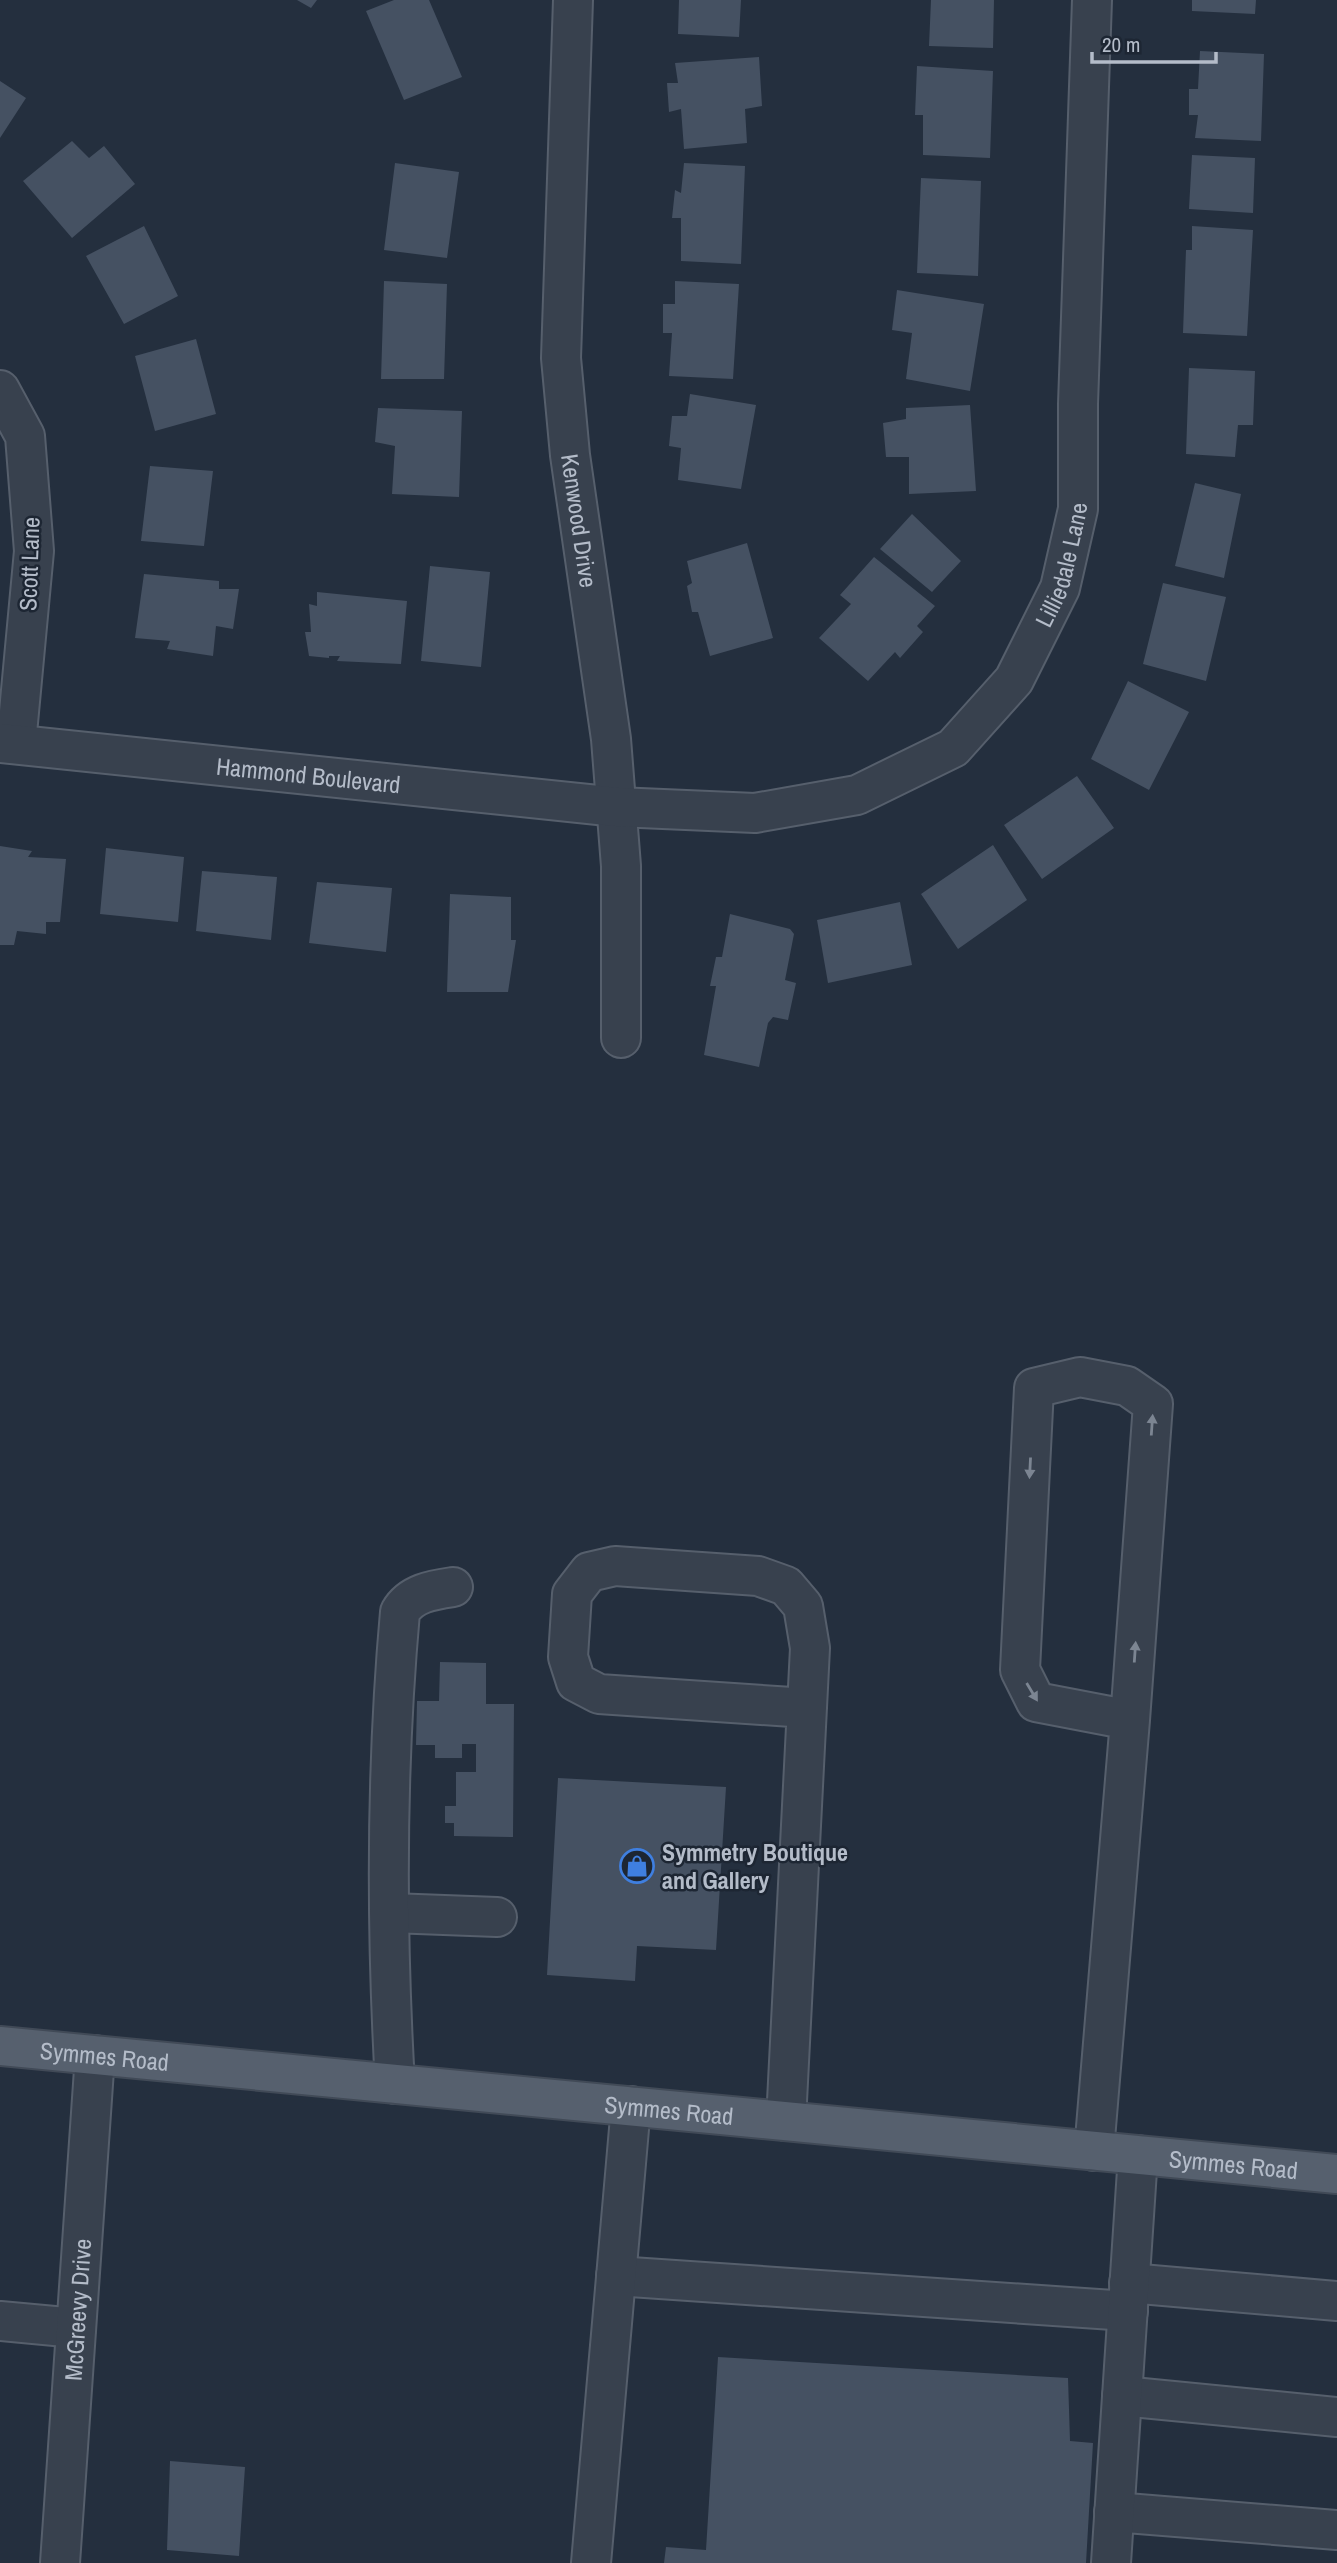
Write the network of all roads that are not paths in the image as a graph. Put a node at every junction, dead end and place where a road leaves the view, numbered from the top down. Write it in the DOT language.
graph roads {
  1 [pos="573,0"];
  2 [pos="1092,0"];
  3 [pos="0,390"];
  4 [pos="8,743"];
  5 [pos="617,807"];
  6 [pos="621,1038"];
  7 [pos="453,1587"];
  8 [pos="807,1708"];
  9 [pos="1130,1720"];
  10 [pos="391,1913"];
  11 [pos="497,1917"];
  12 [pos="0,2046"];
  13 [pos="94,2055"];
  14 [pos="395,2084"];
  15 [pos="631,2106"];
  16 [pos="786,2121"];
  17 [pos="1094,2151"];
  18 [pos="1138,2155"];
  19 [pos="1337,2174"];
  20 [pos="616,2276"];
  21 [pos="1129,2297"];
  22 [pos="1337,2301"];
  23 [pos="0,2321"];
  24 [pos="76,2328"];
  25 [pos="1122,2396"];
  26 [pos="1337,2417"];
  27 [pos="1114,2512"];
  28 [pos="1337,2530"];
  29 [pos="60,2563"];
  30 [pos="591,2563"];
  31 [pos="1111,2563"];
  1 -- 5 [label="street, Kenwood Drive"];
  2 -- 5 [label="street, Lilliedale Lane"];
  3 -- 4 [label="street, Scott Lane"];
  4 -- 5 [label="street, Hammond Boulevard"];
  5 -- 6 [label="street, Kenwood Drive"];
  7 -- 10 [label="street"];
  8 -- 8 [label="street"];
  8 -- 16 [label="street"];
  9 -- 9 [label="street, one-way"];
  9 -- 17 [label="street"];
  10 -- 11 [label="street"];
  10 -- 14 [label="street"];
  12 -- 13 [label="main road, Symmes Road"];
  13 -- 14 [label="main road, Symmes Road"];
  13 -- 24 [label="street, McGreevy Drive"];
  14 -- 15 [label="main road, Symmes Road"];
  15 -- 16 [label="main road, Symmes Road"];
  15 -- 20 [label="street"];
  16 -- 17 [label="main road, Symmes Road"];
  17 -- 18 [label="main road, Symmes Road"];
  18 -- 19 [label="main road, Symmes Road"];
  18 -- 21 [label="street"];
  20 -- 21 [label="street"];
  20 -- 30 [label="street"];
  21 -- 22 [label="street"];
  21 -- 25 [label="street"];
  23 -- 24 [label="street"];
  24 -- 29 [label="street, McGreevy Drive"];
  25 -- 26 [label="street"];
  25 -- 27 [label="street"];
  27 -- 28 [label="street"];
  27 -- 31 [label="street"];
}
